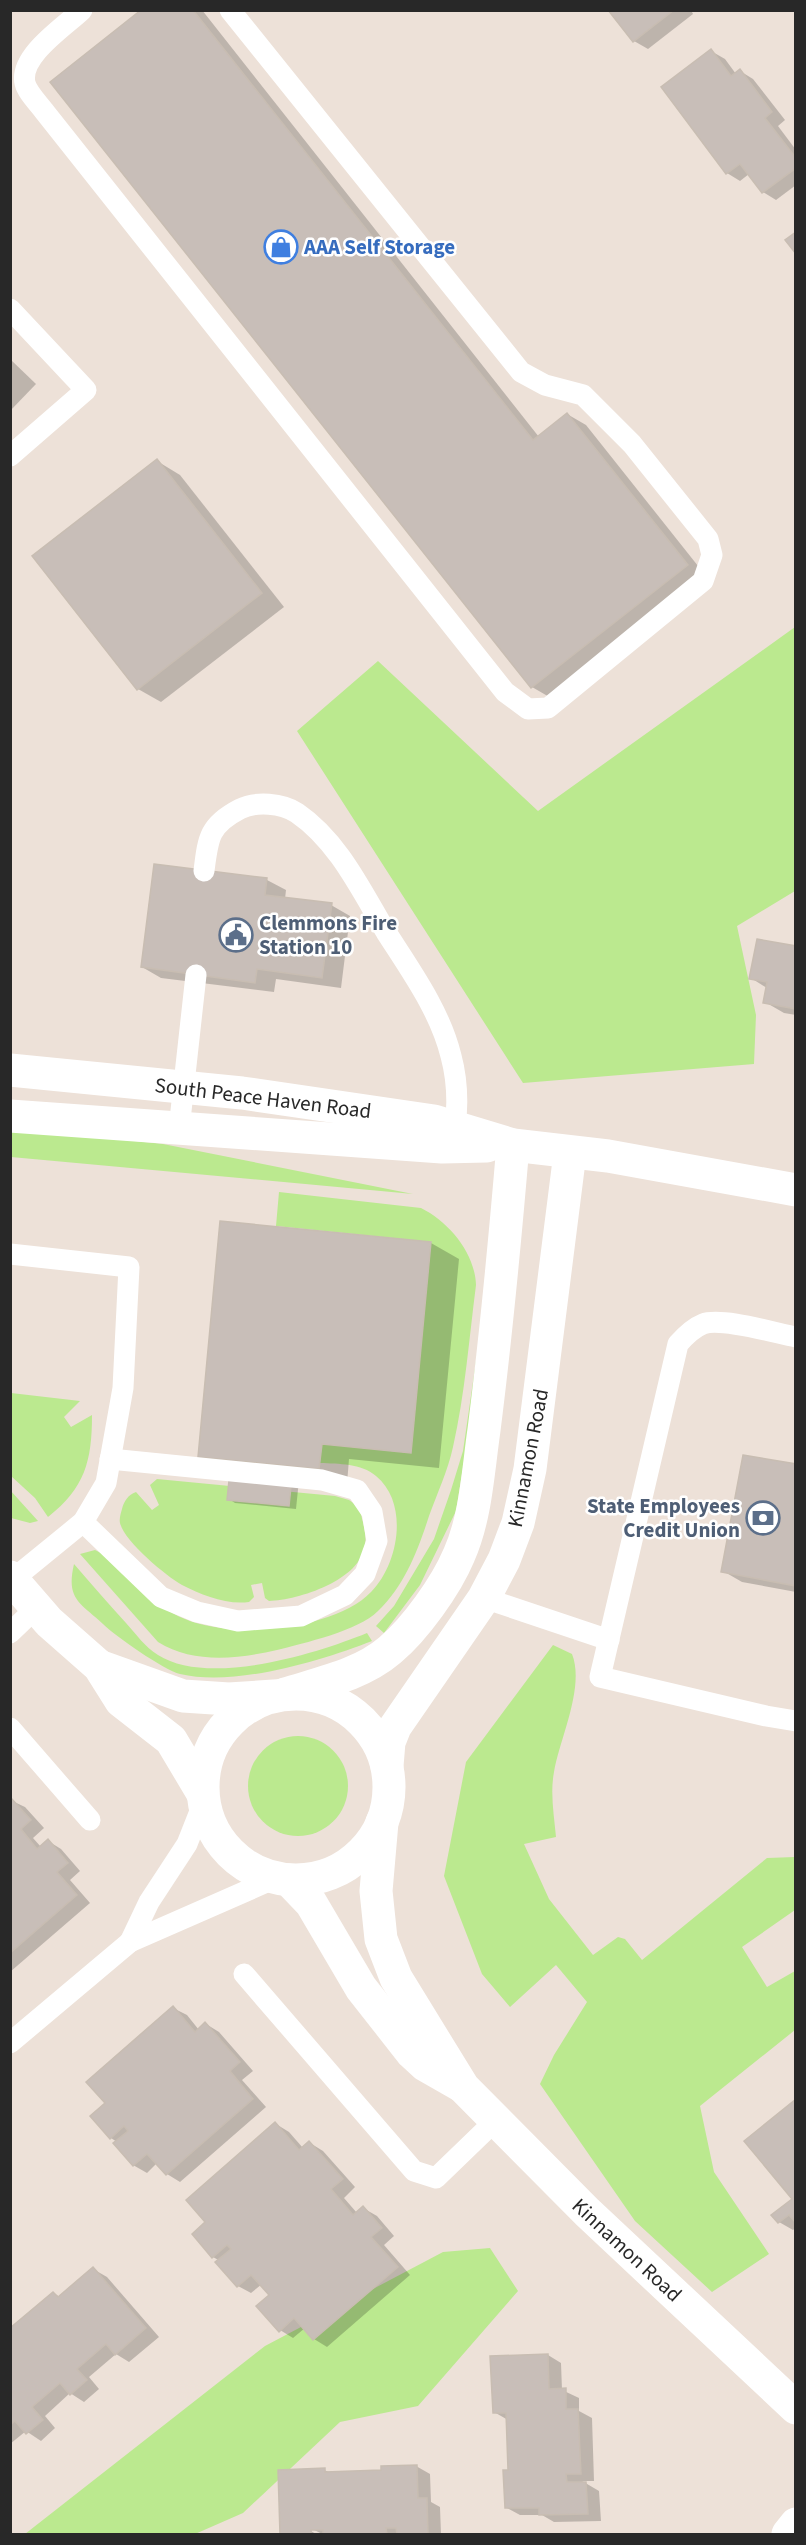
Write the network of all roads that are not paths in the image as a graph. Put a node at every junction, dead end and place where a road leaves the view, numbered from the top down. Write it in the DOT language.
graph roads {
  1 [pos="82,10"];
  2 [pos="230,10"];
  3 [pos="10,309"];
  4 [pos="10,456"];
  5 [pos="204,871"];
  6 [pos="196,975"];
  7 [pos="10,1070"];
  8 [pos="182,1087"];
  9 [pos="10,1116"];
  10 [pos="179,1128"];
  11 [pos="454,1137"];
  12 [pos="513,1145"];
  13 [pos="570,1153"];
  14 [pos="795,1190"];
  15 [pos="10,1254"];
  16 [pos="795,1337"];
  17 [pos="110,1459"];
  18 [pos="83,1522"];
  19 [pos="11,1578"];
  20 [pos="484,1599"];
  21 [pos="36,1608"];
  22 [pos="10,1632"];
  23 [pos="609,1640"];
  24 [pos="99,1666"];
  25 [pos="279,1695"];
  26 [pos="795,1721"];
  27 [pos="10,1728"];
  28 [pos="387,1766"];
  29 [pos="203,1796"];
  30 [pos="90,1820"];
  31 [pos="382,1822"];
  32 [pos="284,1879"];
  33 [pos="130,1942"];
  34 [pos="244,1974"];
  35 [pos="10,2043"];
  36 [pos="463,2087"];
  37 [pos="495,2121"];
  38 [pos="795,2408"];
  39 [pos="795,2524"];
  40 [pos="788,2535"];
  1 -- 2 [label="lane"];
  3 -- 4 [label="lane"];
  5 -- 11 [label="lane"];
  6 -- 8 [label="lane"];
  7 -- 8 [label="main road, South Peace Haven Road"];
  8 -- 10 [label="lane"];
  8 -- 11 [label="main road, South Peace Haven Road"];
  9 -- 10 [label="main road, South Peace Haven Road"];
  10 -- 11 [label="main road, South Peace Haven Road"];
  11 -- 12 [label="main road, South Peace Haven Road"];
  12 -- 13 [label="main road, South Peace Haven Road"];
  12 -- 25 [label="main road, Kinnamon Road"];
  13 -- 14 [label="main road, South Peace Haven Road"];
  13 -- 20 [label="main road, Kinnamon Road"];
  15 -- 17 [label="lane"];
  16 -- 23 [label="lane"];
  17 -- 18 [label="lane"];
  17 -- 18 [label="lane"];
  18 -- 19 [label="lane"];
  19 -- 21 [label="main road"];
  20 -- 23 [label="lane"];
  20 -- 28 [label="main road, Kinnamon Road"];
  21 -- 22 [label="lane"];
  21 -- 24 [label="main road"];
  23 -- 26 [label="lane"];
  24 -- 25 [label="main road"];
  24 -- 29 [label="main road"];
  25 -- 28 [label="main road, Kinnamon Road"];
  25 -- 29 [label="main road, Kinnamon Road"];
  27 -- 30 [label="lane"];
  28 -- 31 [label="main road, Kinnamon Road"];
  29 -- 32 [label="main road, Kinnamon Road"];
  29 -- 33 [label="lane"];
  31 -- 32 [label="main road, Kinnamon Road"];
  31 -- 36 [label="main road, Kinnamon Road"];
  32 -- 33 [label="lane"];
  32 -- 36 [label="main road, Kinnamon Road"];
  33 -- 35 [label="lane"];
  34 -- 37 [label="lane"];
  36 -- 37 [label="main road, Kinnamon Road"];
  37 -- 38 [label="main road, Kinnamon Road"];
  39 -- 40 [label="main road"];
}
